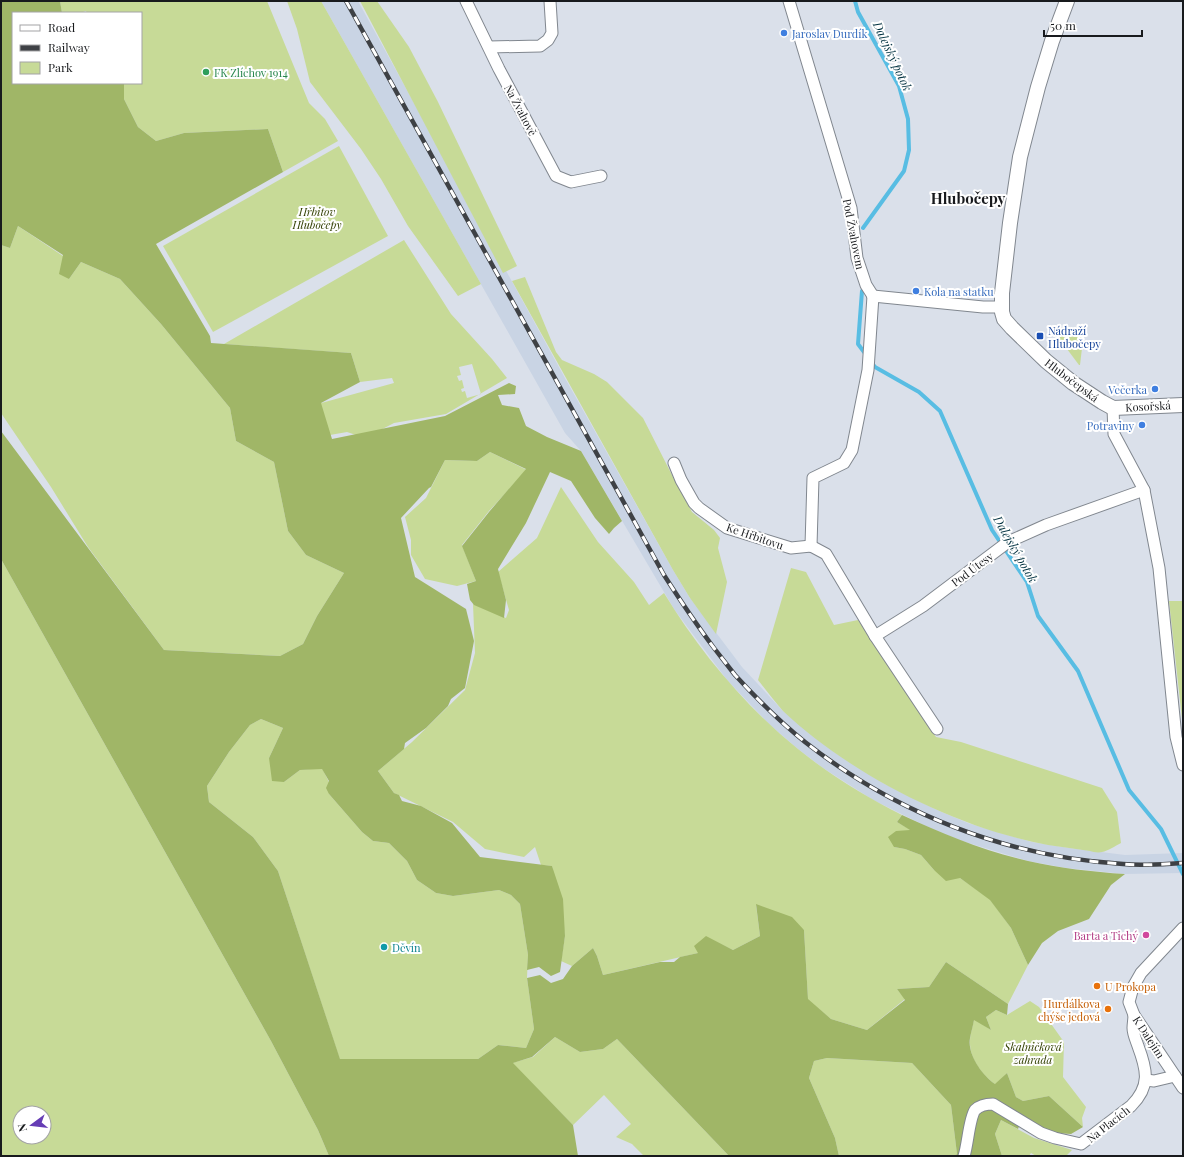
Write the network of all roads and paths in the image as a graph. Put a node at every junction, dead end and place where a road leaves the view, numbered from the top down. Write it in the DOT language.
graph roads {
  1 [pos="466,1"];
  2 [pos="550,1"];
  3 [pos="789,1"];
  4 [pos="1067,1"];
  5 [pos="489,47"];
  6 [pos="601,176"];
  7 [pos="873,296"];
  8 [pos="1001,307"];
  9 [pos="1183,405"];
  10 [pos="1113,408"];
  11 [pos="674,463"];
  12 [pos="1144,490"];
  13 [pos="811,546"];
  14 [pos="875,636"];
  15 [pos="937,729"];
  16 [pos="1183,765"];
  17 [pos="1183,928"];
  18 [pos="1134,1015"];
  19 [pos="1175,1076"];
  20 [pos="1146,1080"];
  21 [pos="1183,1088"];
  22 [pos="964,1156"];
  1 -- 5 [label="street, Na Žvahově"];
  2 -- 5 [label="street"];
  3 -- 7 [label="street, Pod Žvahovem"];
  4 -- 8 [label="street"];
  5 -- 6 [label="street, Na Žvahově"];
  7 -- 8 [label="street"];
  7 -- 13 [label="street"];
  8 -- 10 [label="street, Hlubočepská"];
  9 -- 10 [label="street, Kosořská"];
  10 -- 12 [label="street"];
  11 -- 13 [label="street, Ke Hřbitovu"];
  12 -- 14 [label="street, Pod Útesy"];
  12 -- 16 [label="street"];
  13 -- 14 [label="street"];
  14 -- 15 [label="street"];
  17 -- 18 [label="street, K Dalejím"];
  18 -- 19 [label="street, K Dalejím"];
  18 -- 20 [label="street"];
  19 -- 20 [label="street"];
  19 -- 21 [label="street, K Dalejím"];
  20 -- 22 [label="street, Na Placích"];
}
